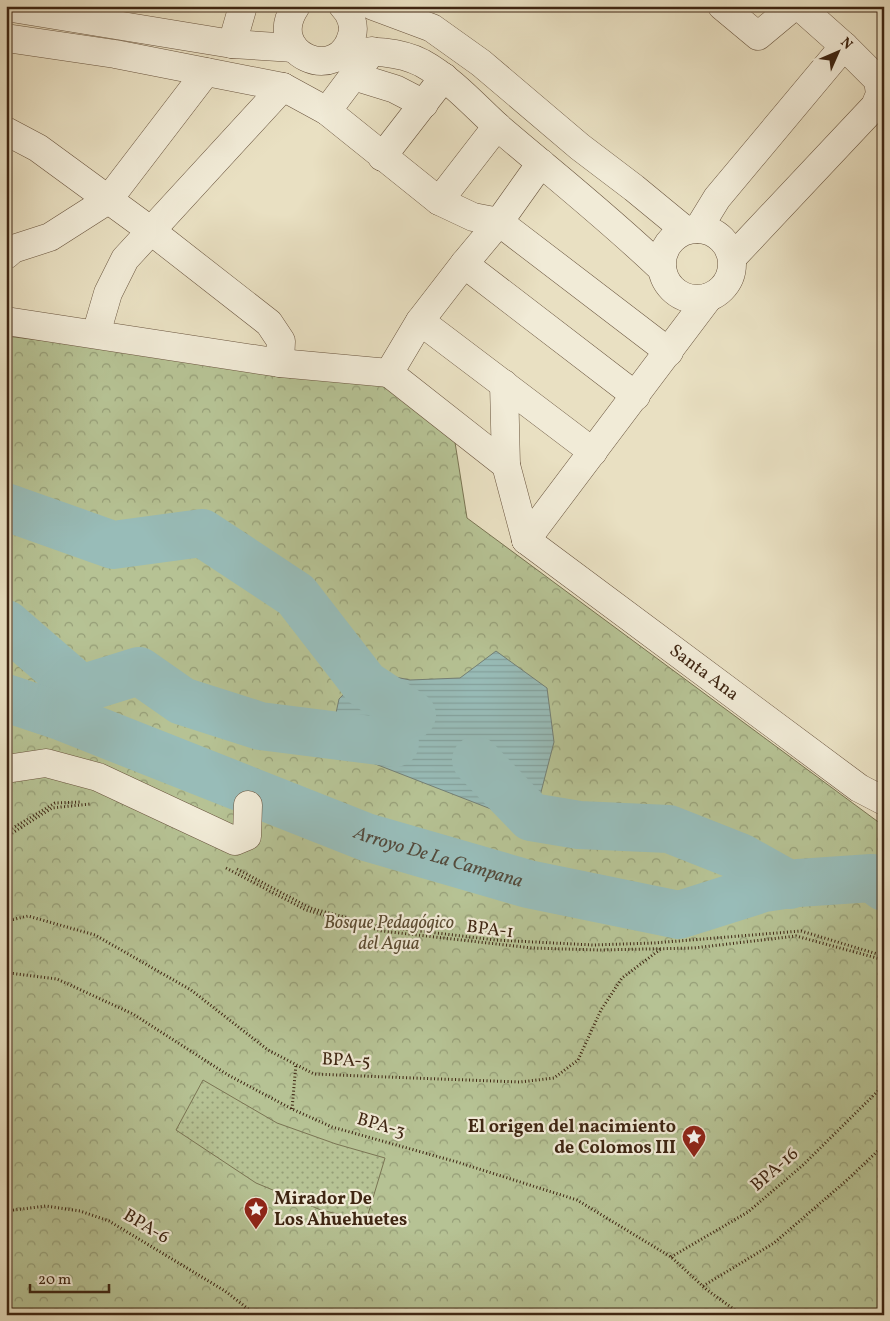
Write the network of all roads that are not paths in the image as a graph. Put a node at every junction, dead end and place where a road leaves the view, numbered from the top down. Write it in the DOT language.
graph roads {
  1 [pos="243,6"];
  2 [pos="296,6"];
  3 [pos="343,6"];
  4 [pos="373,6"];
  5 [pos="722,6"];
  6 [pos="794,6"];
  7 [pos="799,6"];
  8 [pos="7,7"];
  9 [pos="6,38"];
  10 [pos="232,44"];
  11 [pos="844,46"];
  12 [pos="294,48"];
  13 [pos="348,64"];
  14 [pos="206,72"];
  15 [pos="444,78"];
  16 [pos="283,87"];
  17 [pos="424,104"];
  18 [pos="327,111"];
  19 [pos="497,126"];
  20 [pos="6,131"];
  21 [pos="382,156"];
  22 [pos="541,163"];
  23 [pos="108,200"];
  24 [pos="439,202"];
  25 [pos="499,222"];
  26 [pos="150,230"];
  27 [pos="692,230"];
  28 [pos="6,255"];
  29 [pos="732,258"];
  30 [pos="464,264"];
  31 [pos="662,269"];
  32 [pos="709,297"];
  33 [pos="6,321"];
  34 [pos="420,321"];
  35 [pos="96,334"];
  36 [pos="669,352"];
  37 [pos="280,363"];
  38 [pos="389,373"];
  39 [pos="504,384"];
  40 [pos="636,396"];
  41 [pos="593,452"];
  42 [pos="506,465"];
  43 [pos="526,540"];
  44 [pos="6,755"];
  45 [pos="35,764"];
  46 [pos="6,769"];
  47 [pos="884,801"];
  48 [pos="248,805"];
  1 -- 10 [label="lane"];
  2 -- 12 [label="lane"];
  3 -- 13 [label="lane"];
  4 -- 27 [label="lane"];
  5 -- 6 [label="lane"];
  7 -- 11 [label="lane"];
  8 -- 10 [label="lane"];
  9 -- 14 [label="lane"];
  10 -- 12 [label="lane"];
  11 -- 27 [label="lane"];
  11 -- 29 [label="lane"];
  12 -- 13 [label="lane"];
  13 -- 15 [label="lane"];
  13 -- 17 [label="lane"];
  13 -- 18 [label="lane"];
  14 -- 16 [label="lane"];
  14 -- 23 [label="lane"];
  15 -- 17 [label="lane"];
  15 -- 19 [label="lane"];
  16 -- 18 [label="lane"];
  16 -- 26 [label="lane"];
  17 -- 21 [label="lane"];
  18 -- 21 [label="lane"];
  19 -- 22 [label="lane"];
  19 -- 24 [label="lane"];
  20 -- 23 [label="lane"];
  21 -- 24 [label="lane"];
  22 -- 25 [label="lane"];
  22 -- 31 [label="lane"];
  23 -- 26 [label="lane"];
  23 -- 28 [label="lane"];
  24 -- 25 [label="lane"];
  25 -- 30 [label="lane"];
  25 -- 36 [label="lane"];
  26 -- 35 [label="lane"];
  26 -- 37 [label="lane"];
  27 -- 29 [label="lane"];
  27 -- 31 [label="lane"];
  29 -- 32 [label="lane"];
  30 -- 34 [label="lane"];
  30 -- 40 [label="lane"];
  31 -- 32 [label="lane"];
  32 -- 36 [label="lane"];
  33 -- 35 [label="lane"];
  34 -- 38 [label="lane"];
  34 -- 39 [label="lane"];
  35 -- 37 [label="lane"];
  36 -- 40 [label="lane"];
  37 -- 38 [label="lane"];
  38 -- 42 [label="lane"];
  39 -- 41 [label="lane"];
  39 -- 42 [label="lane"];
  40 -- 41 [label="lane"];
  41 -- 43 [label="lane"];
  42 -- 43 [label="lane"];
  43 -- 47 [label="lane, Santa Ana"];
  44 -- 45 [label="lane"];
  45 -- 46 [label="lane"];
  45 -- 48 [label="lane"];
}
